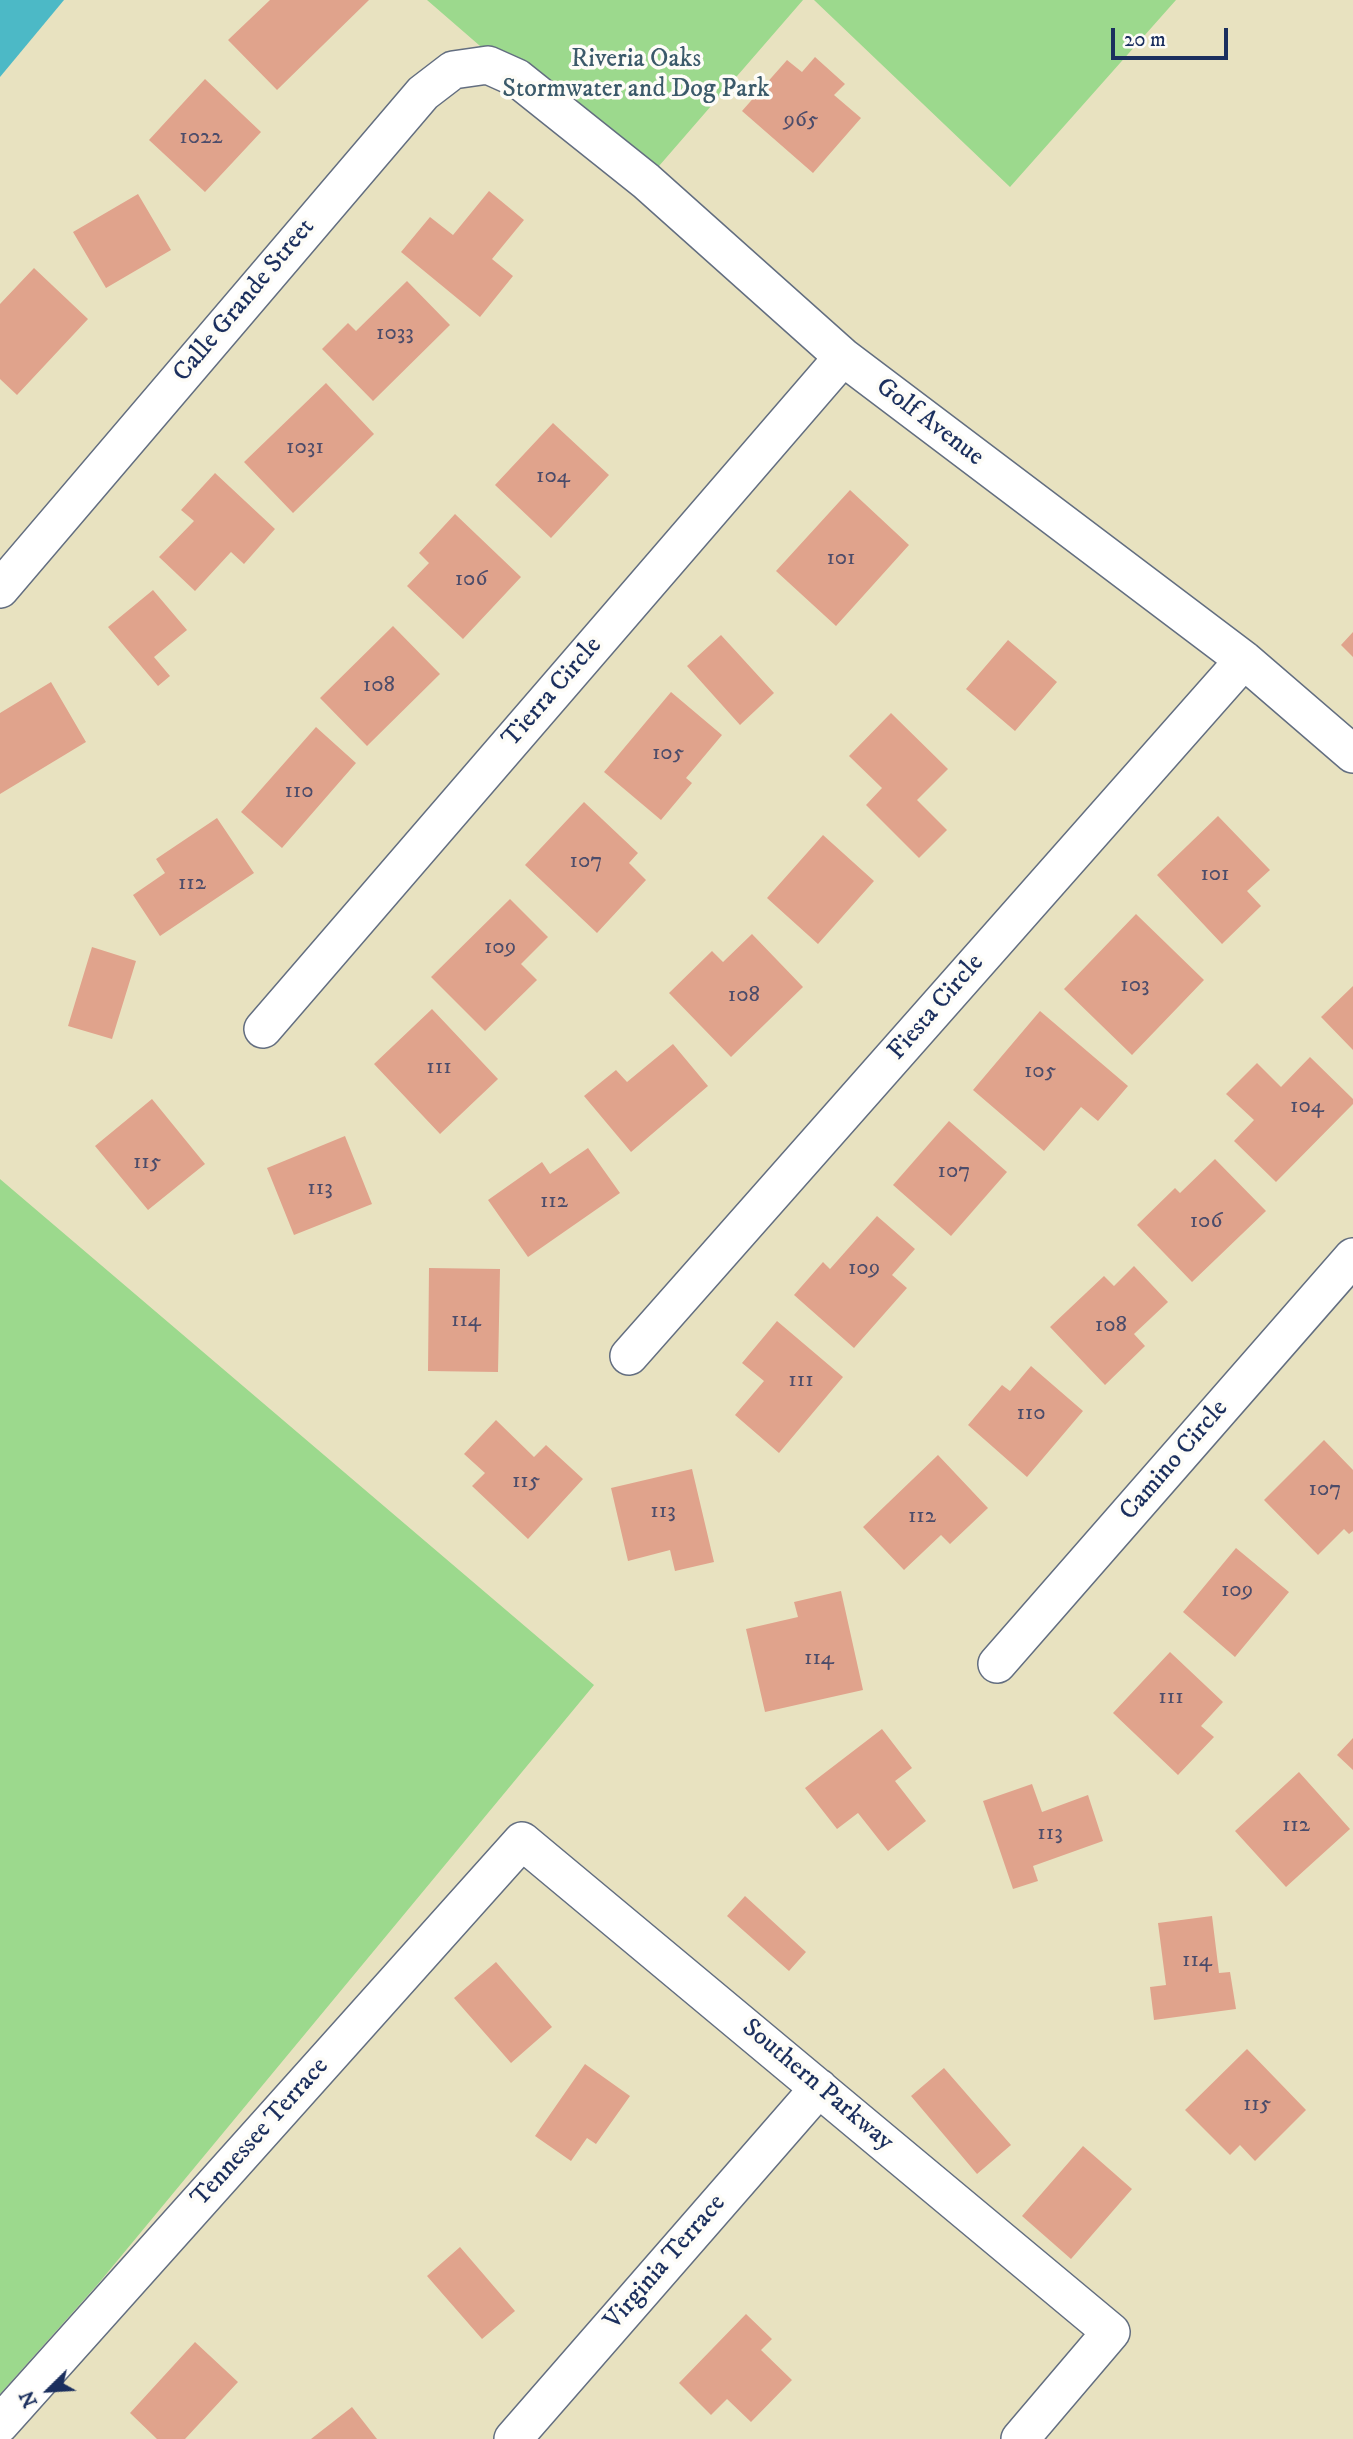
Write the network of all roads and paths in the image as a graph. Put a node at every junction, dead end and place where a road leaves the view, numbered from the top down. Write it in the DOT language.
graph roads {
  1 [pos="517,78"];
  2 [pos="843,357"];
  3 [pos="0,589"];
  4 [pos="1244,660"];
  5 [pos="1353,754"];
  6 [pos="263,1029"];
  7 [pos="1353,1257"];
  8 [pos="629,1356"];
  9 [pos="998,1664"];
  10 [pos="522,1840"];
  11 [pos="820,2088"];
  12 [pos="0,2424"];
  13 [pos="513,2439"];
  14 [pos="1020,2439"];
  1 -- 2 [label="street, Golf Avenue"];
  1 -- 3 [label="street, Calle Grande Street"];
  2 -- 4 [label="street, Golf Avenue"];
  2 -- 6 [label="street, Tierra Circle"];
  4 -- 5 [label="street, Golf Avenue"];
  4 -- 8 [label="street, Fiesta Circle"];
  7 -- 9 [label="street, Camino Circle"];
  10 -- 11 [label="street, Southern Parkway"];
  10 -- 12 [label="street, Tennessee Terrace"];
  11 -- 13 [label="street, Virginia Terrace"];
  11 -- 14 [label="street, Southern Parkway"];
}
